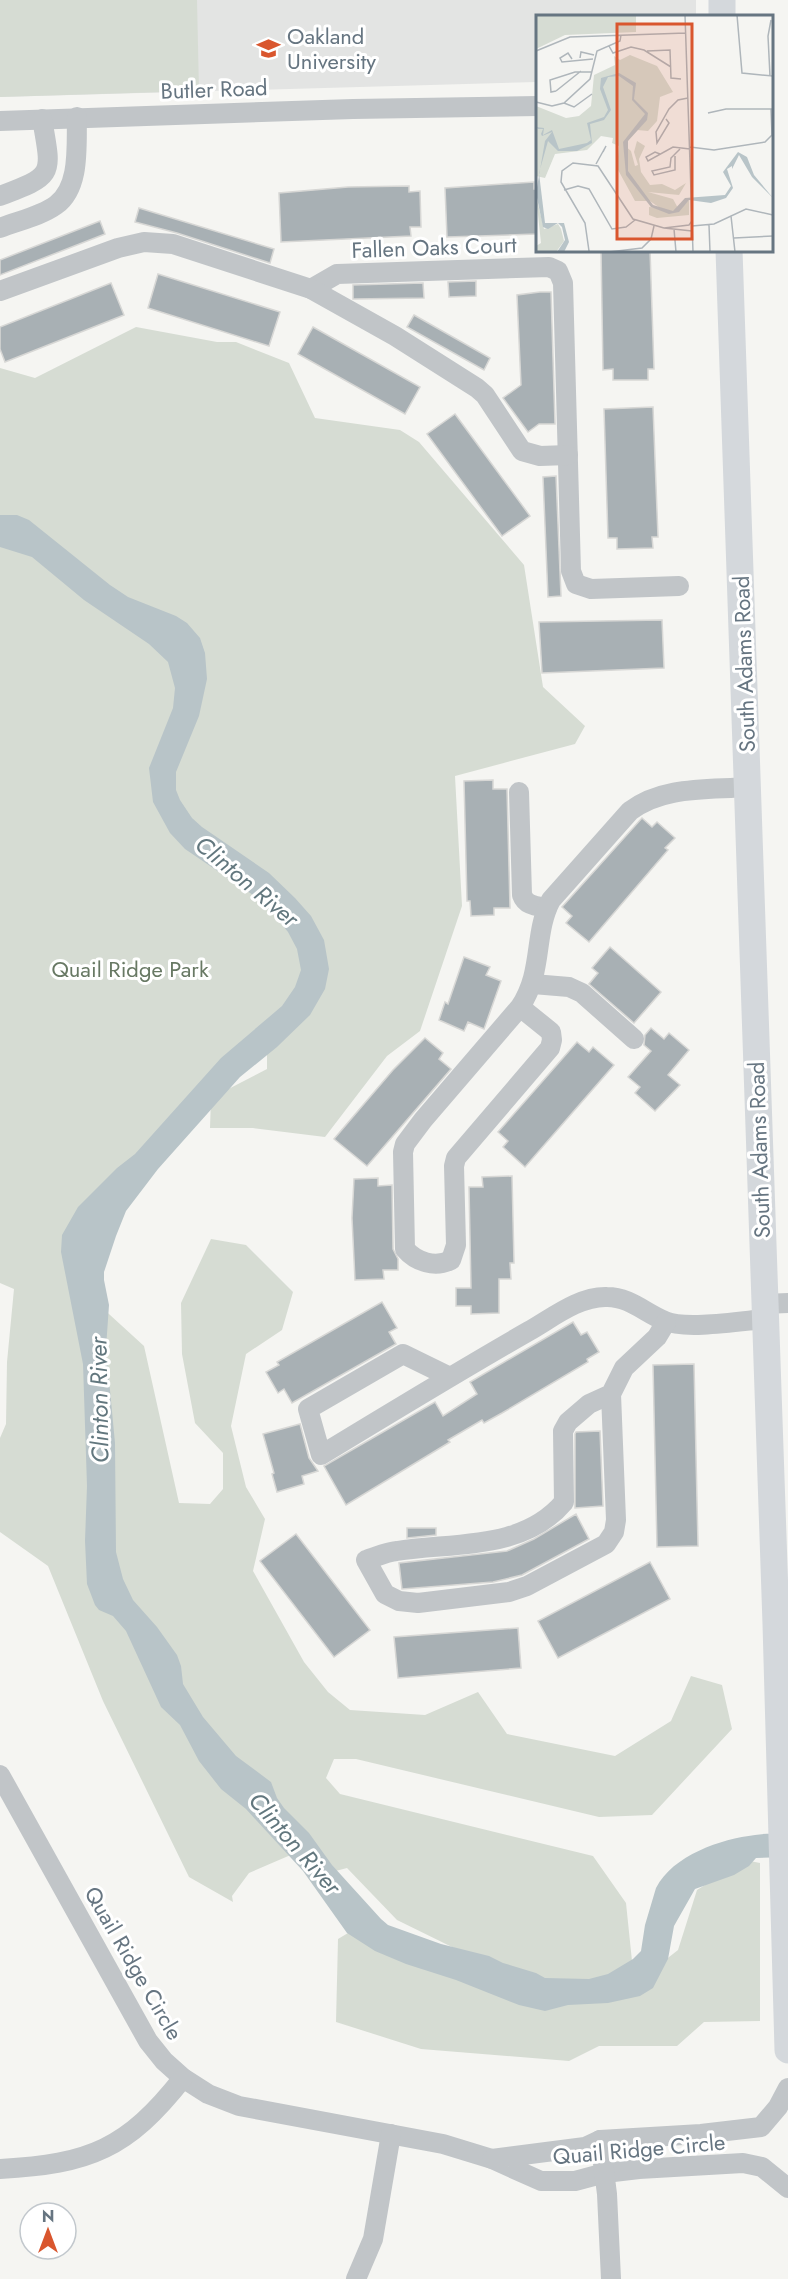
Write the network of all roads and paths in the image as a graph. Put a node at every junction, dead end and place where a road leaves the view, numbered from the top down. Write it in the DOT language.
graph roads {
  1 [pos="536,106"];
  2 [pos="77,117"];
  3 [pos="42,119"];
  4 [pos="0,121"];
  5 [pos="0,196"];
  6 [pos="0,228"];
  7 [pos="729,252"];
  8 [pos="311,289"];
  9 [pos="0,291"];
  10 [pos="568,455"];
  11 [pos="679,586"];
  12 [pos="747,788"];
  13 [pos="519,792"];
  14 [pos="547,908"];
  15 [pos="533,984"];
  16 [pos="520,1006"];
  17 [pos="634,1039"];
  18 [pos="772,1309"];
  19 [pos="666,1322"];
  20 [pos="450,1377"];
  21 [pos="611,1394"];
  22 [pos="0,1775"];
  23 [pos="788,2050"];
  24 [pos="183,2078"];
  25 [pos="788,2088"];
  26 [pos="391,2134"];
  27 [pos="600,2140"];
  28 [pos="492,2159"];
  29 [pos="0,2169"];
  30 [pos="605,2173"];
  31 [pos="788,2188"];
  32 [pos="356,2279"];
  33 [pos="611,2279"];
  1 -- 2 [label="street, Butler Road"];
  2 -- 3 [label="street, Butler Road"];
  2 -- 6 [label="street"];
  3 -- 4 [label="street, Butler Road"];
  3 -- 5 [label="street"];
  7 -- 12 [label="main road, South Adams Road"];
  8 -- 9 [label="street"];
  8 -- 10 [label="street"];
  8 -- 10 [label="street, Fallen Oaks Court"];
  10 -- 11 [label="street, Fallen Oaks Court"];
  12 -- 14 [label="street"];
  12 -- 18 [label="main road, South Adams Road"];
  13 -- 14 [label="street"];
  14 -- 15 [label="street"];
  15 -- 16 [label="street"];
  15 -- 17 [label="street"];
  16 -- 16 [label="street"];
  18 -- 19 [label="street"];
  18 -- 23 [label="main road, South Adams Road"];
  19 -- 20 [label="street"];
  19 -- 21 [label="street"];
  20 -- 20 [label="street"];
  21 -- 21 [label="street"];
  22 -- 24 [label="street, Quail Ridge Circle"];
  24 -- 26 [label="street, Quail Ridge Circle"];
  24 -- 29 [label="street"];
  25 -- 27 [label="street, Quail Ridge Circle"];
  26 -- 28 [label="street, Quail Ridge Circle"];
  26 -- 32 [label="street"];
  27 -- 28 [label="street, Quail Ridge Circle"];
  27 -- 30 [label="street"];
  28 -- 30 [label="street, Quail Ridge Circle"];
  30 -- 31 [label="street, Quail Ridge Circle"];
  30 -- 33 [label="street"];
}
